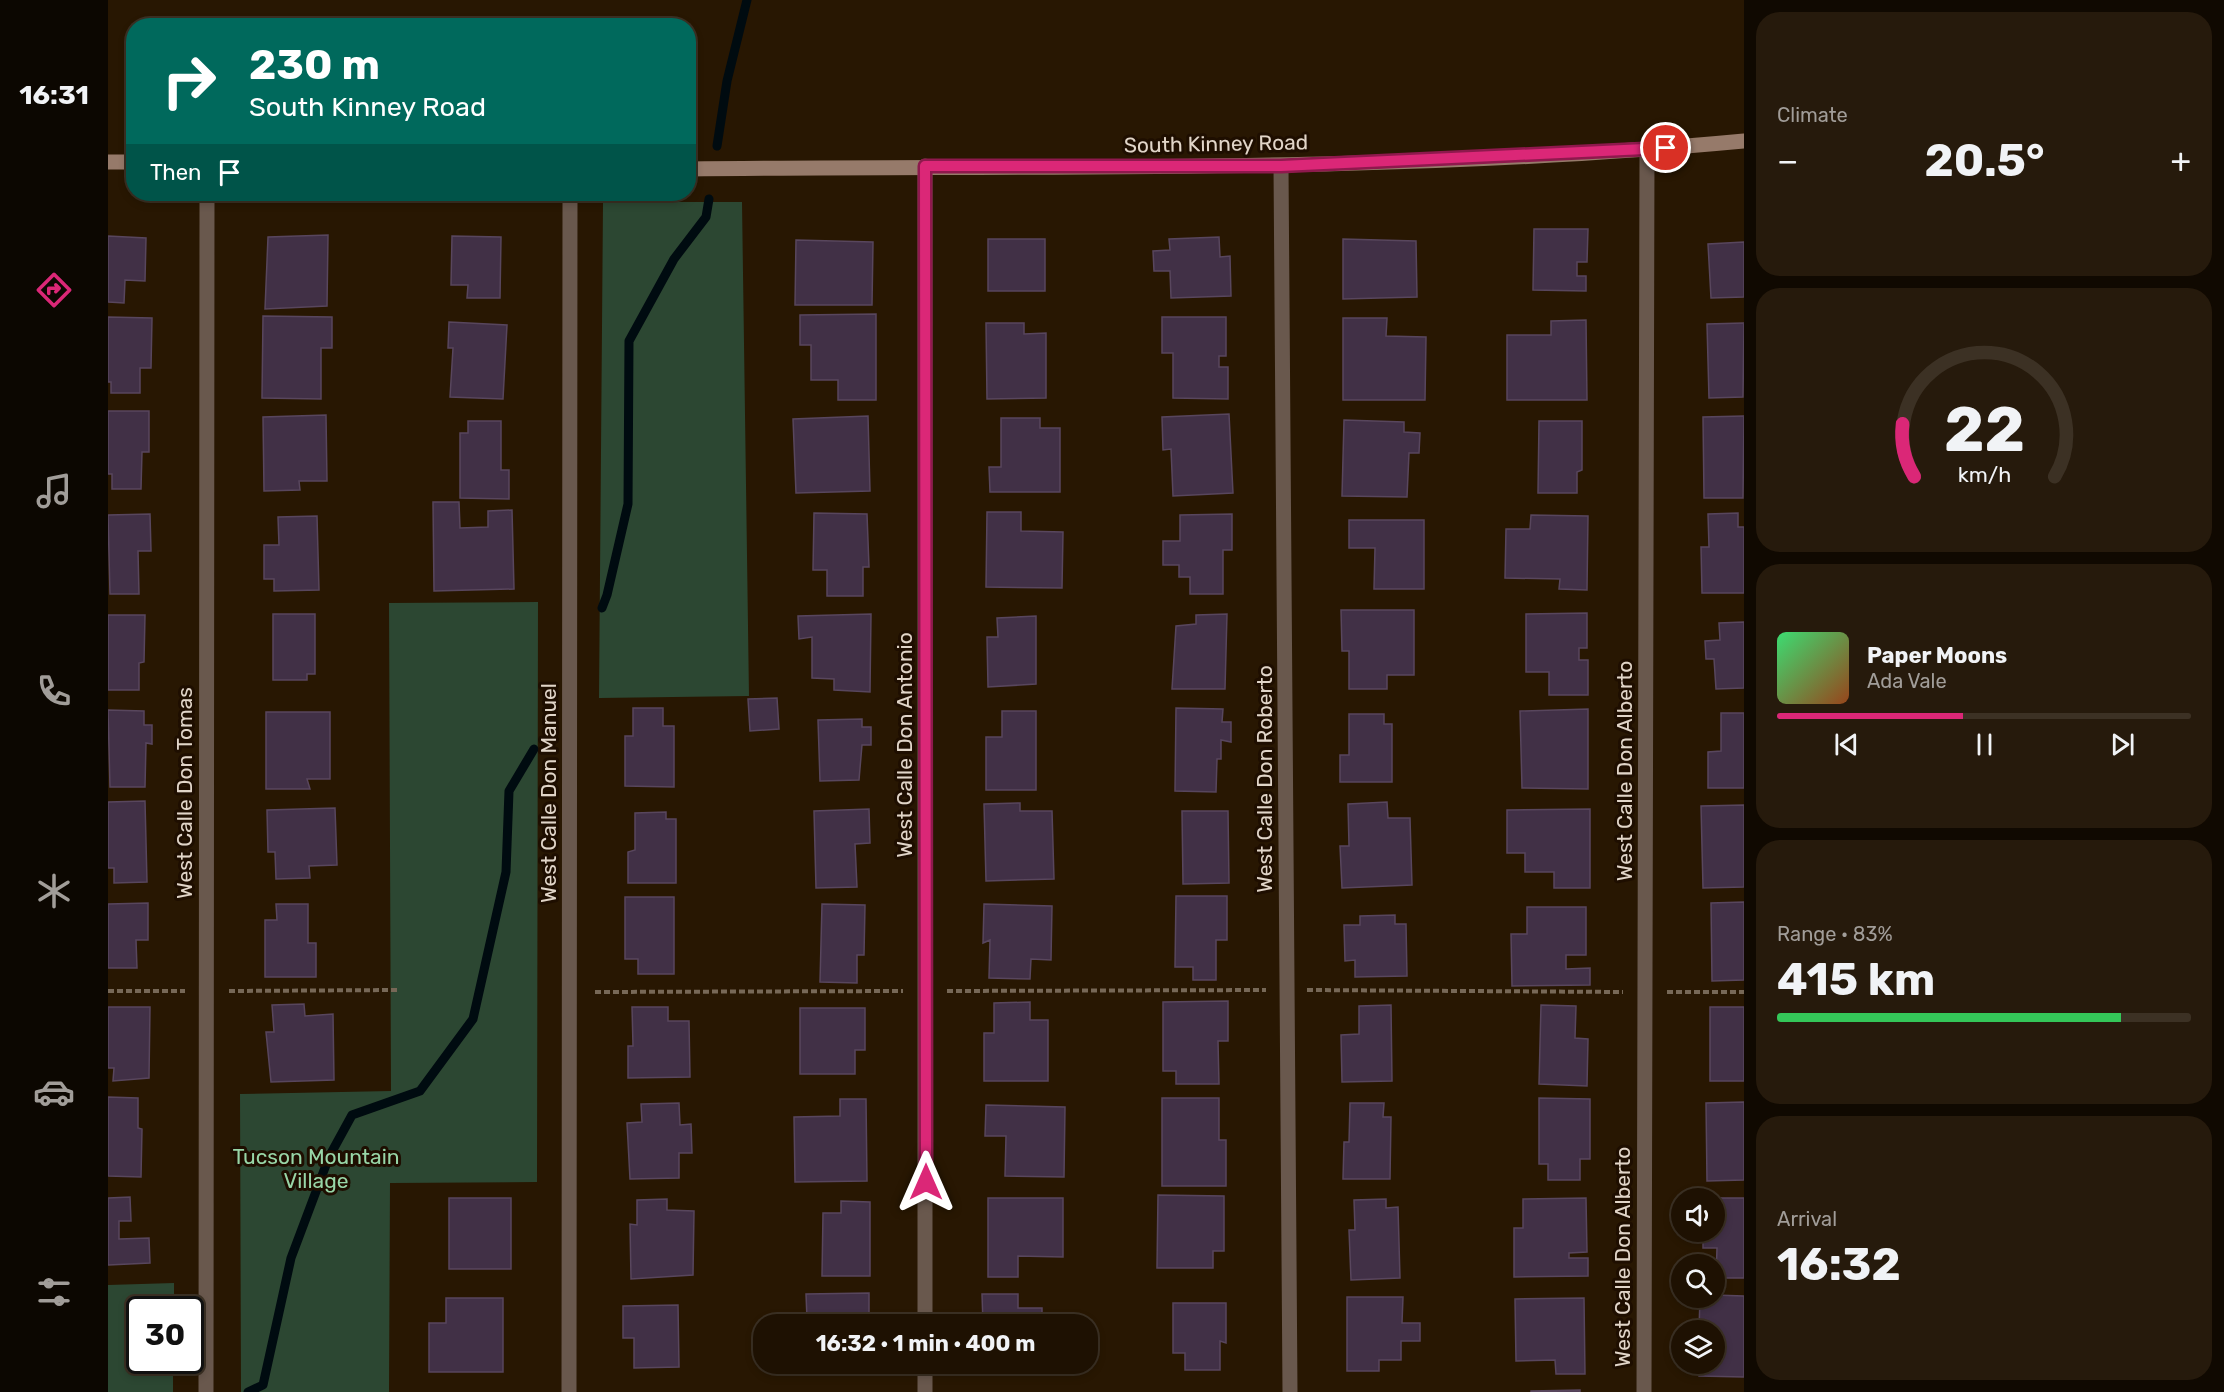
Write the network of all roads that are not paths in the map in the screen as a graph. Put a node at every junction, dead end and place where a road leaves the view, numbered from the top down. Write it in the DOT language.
graph roads {
  1 [pos="1744,141"];
  2 [pos="1647,150"];
  3 [pos="108,162"];
  4 [pos="126,162"];
  5 [pos="925,166"];
  6 [pos="1281,166"];
  7 [pos="696,170"];
  8 [pos="207,201"];
  9 [pos="570,201"];
  10 [pos="925,1314"];
  11 [pos="925,1374"];
  12 [pos="206,1392"];
  13 [pos="569,1392"];
  14 [pos="925,1392"];
  15 [pos="1290,1392"];
  16 [pos="1644,1392"];
  1 -- 2 [label="main road, South Kinney Road"];
  2 -- 6 [label="main road, South Kinney Road"];
  2 -- 16 [label="street, West Calle Don Alberto"];
  3 -- 4 [label="main road"];
  5 -- 6 [label="main road, South Kinney Road"];
  5 -- 7 [label="main road, South Kinney Road"];
  5 -- 10 [label="street, West Calle Don Antonio"];
  6 -- 15 [label="street, West Calle Don Roberto"];
  8 -- 12 [label="street, West Calle Don Tomas"];
  9 -- 13 [label="street, West Calle Don Manuel"];
  11 -- 14 [label="street"];
}
